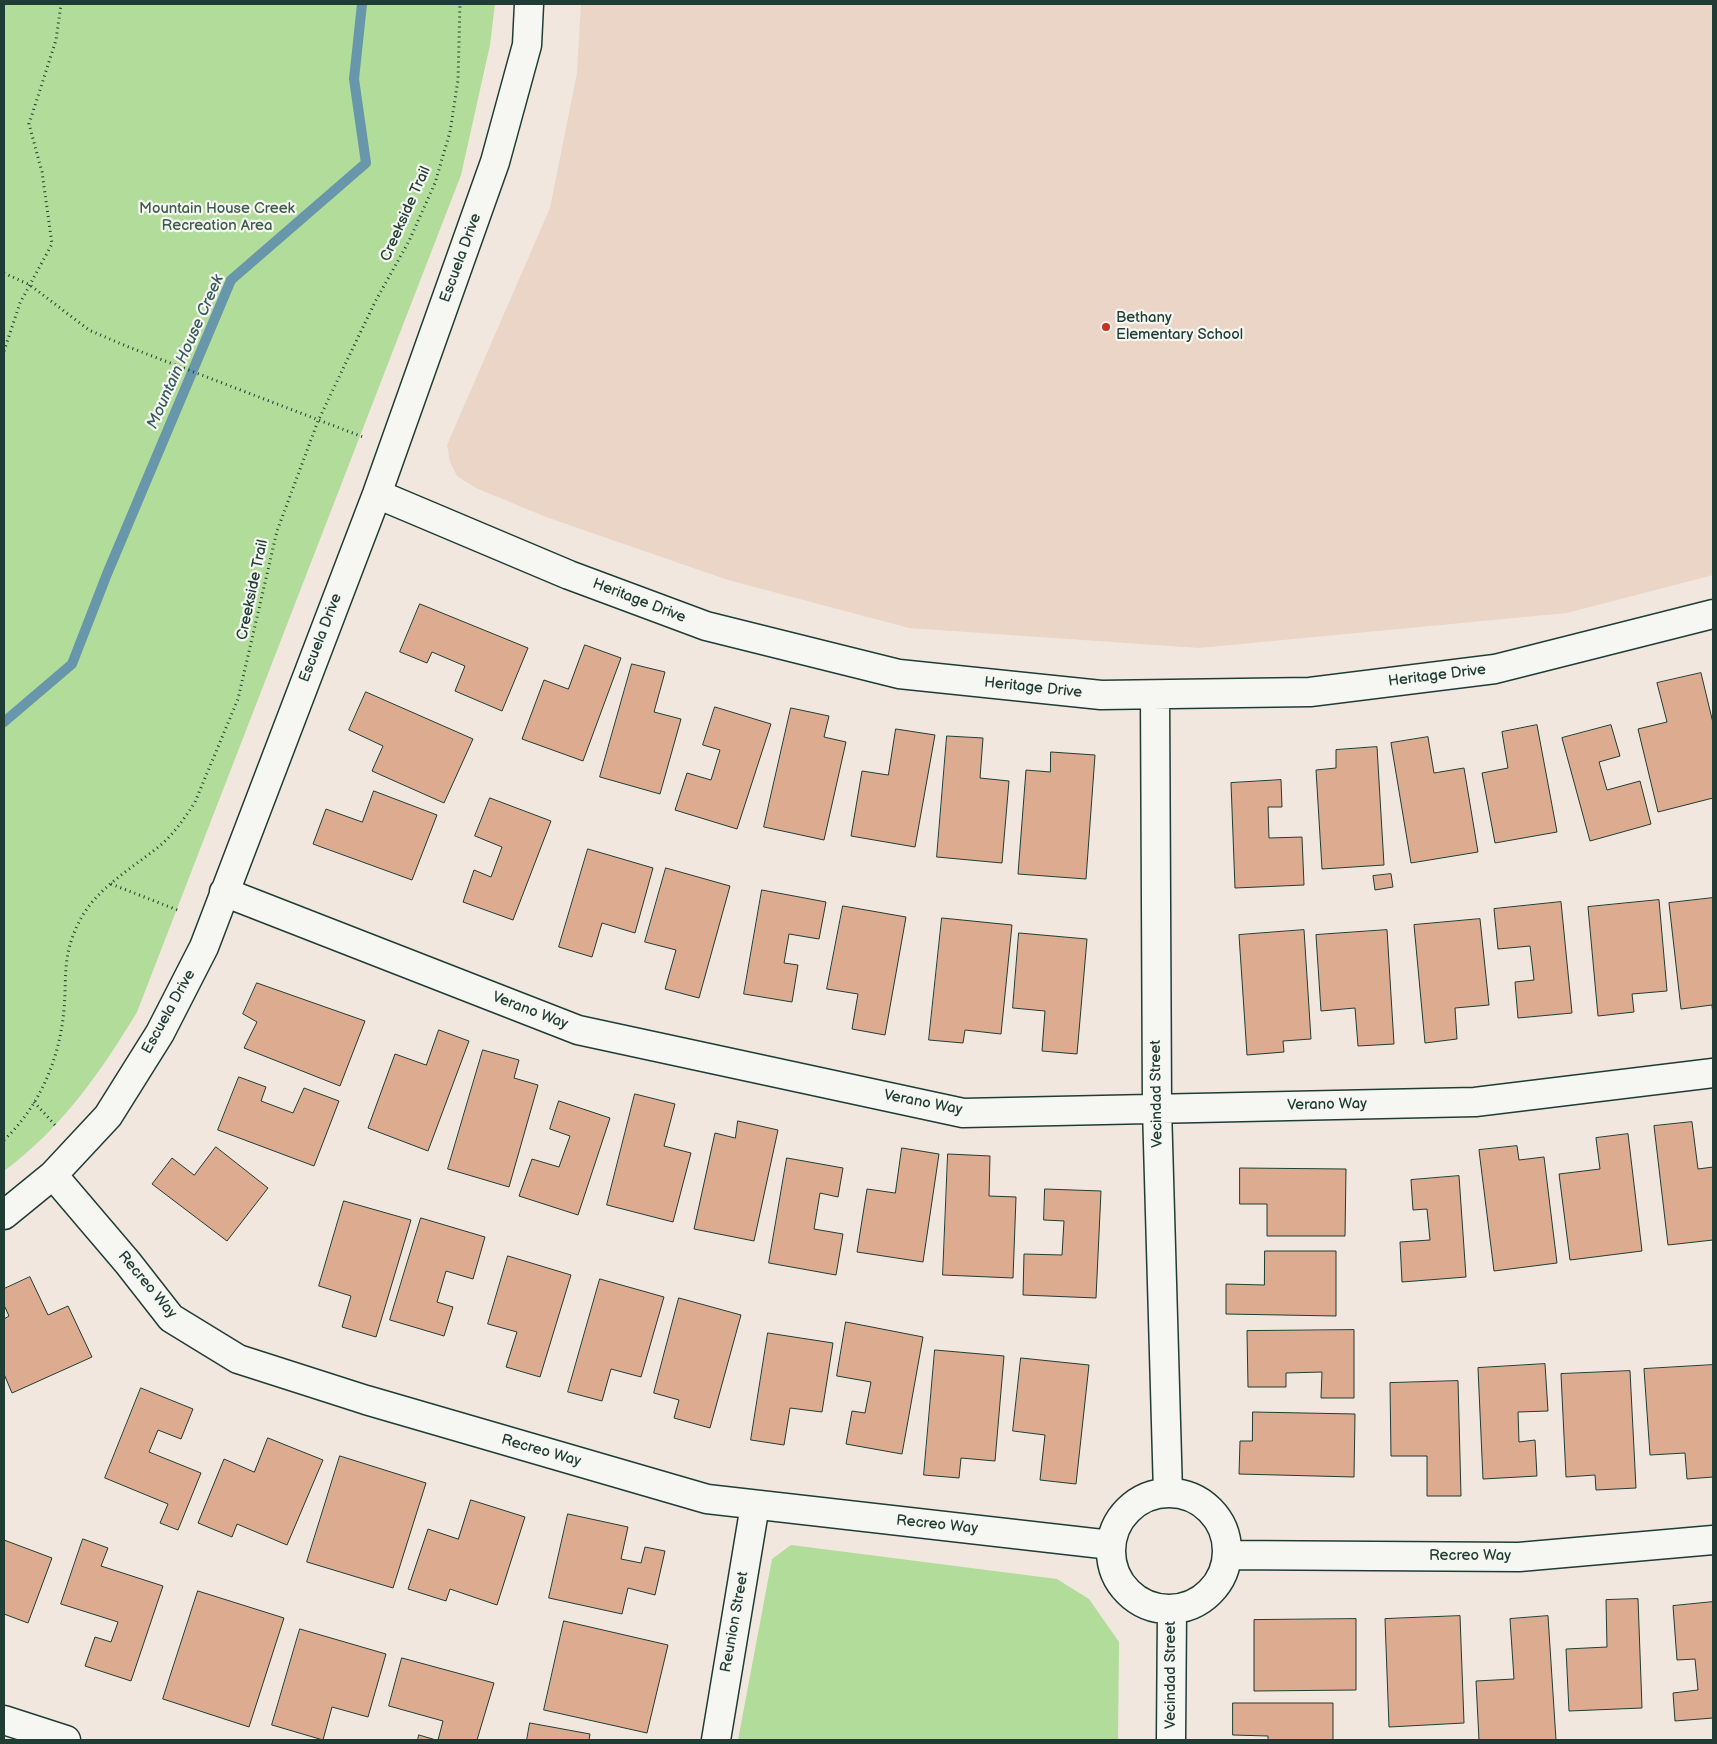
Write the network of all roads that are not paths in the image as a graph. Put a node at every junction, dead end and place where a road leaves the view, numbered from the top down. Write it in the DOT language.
graph roads {
  1 [pos="529,4"];
  2 [pos="377,494"];
  3 [pos="1713,614"];
  4 [pos="1155,695"];
  5 [pos="224,892"];
  6 [pos="1713,1073"];
  7 [pos="1157,1108"];
  8 [pos="53,1175"];
  9 [pos="4,1215"];
  10 [pos="1168,1493"];
  11 [pos="755,1505"];
  12 [pos="1713,1540"];
  13 [pos="1111,1545"];
  14 [pos="1227,1555"];
  15 [pos="1172,1609"];
  16 [pos="4,1720"];
  17 [pos="66,1740"];
  18 [pos="716,1740"];
  19 [pos="1171,1740"];
  1 -- 2 [label="street, Escuela Drive"];
  2 -- 4 [label="street, Heritage Drive"];
  2 -- 5 [label="street, Escuela Drive"];
  3 -- 4 [label="street, Heritage Drive"];
  4 -- 7 [label="street, Vecindad Street"];
  5 -- 7 [label="street, Verano Way"];
  5 -- 8 [label="street, Escuela Drive"];
  6 -- 7 [label="street, Verano Way"];
  7 -- 10 [label="street, Vecindad Street"];
  8 -- 9 [label="street, Escuela Drive"];
  8 -- 11 [label="street, Recreo Way"];
  10 -- 13 [label="street"];
  10 -- 14 [label="street"];
  11 -- 13 [label="street, Recreo Way"];
  11 -- 18 [label="street, Reunion Street"];
  12 -- 14 [label="street, Recreo Way"];
  13 -- 15 [label="street"];
  14 -- 15 [label="street"];
  15 -- 19 [label="street, Vecindad Street"];
  16 -- 17 [label="street"];
}
